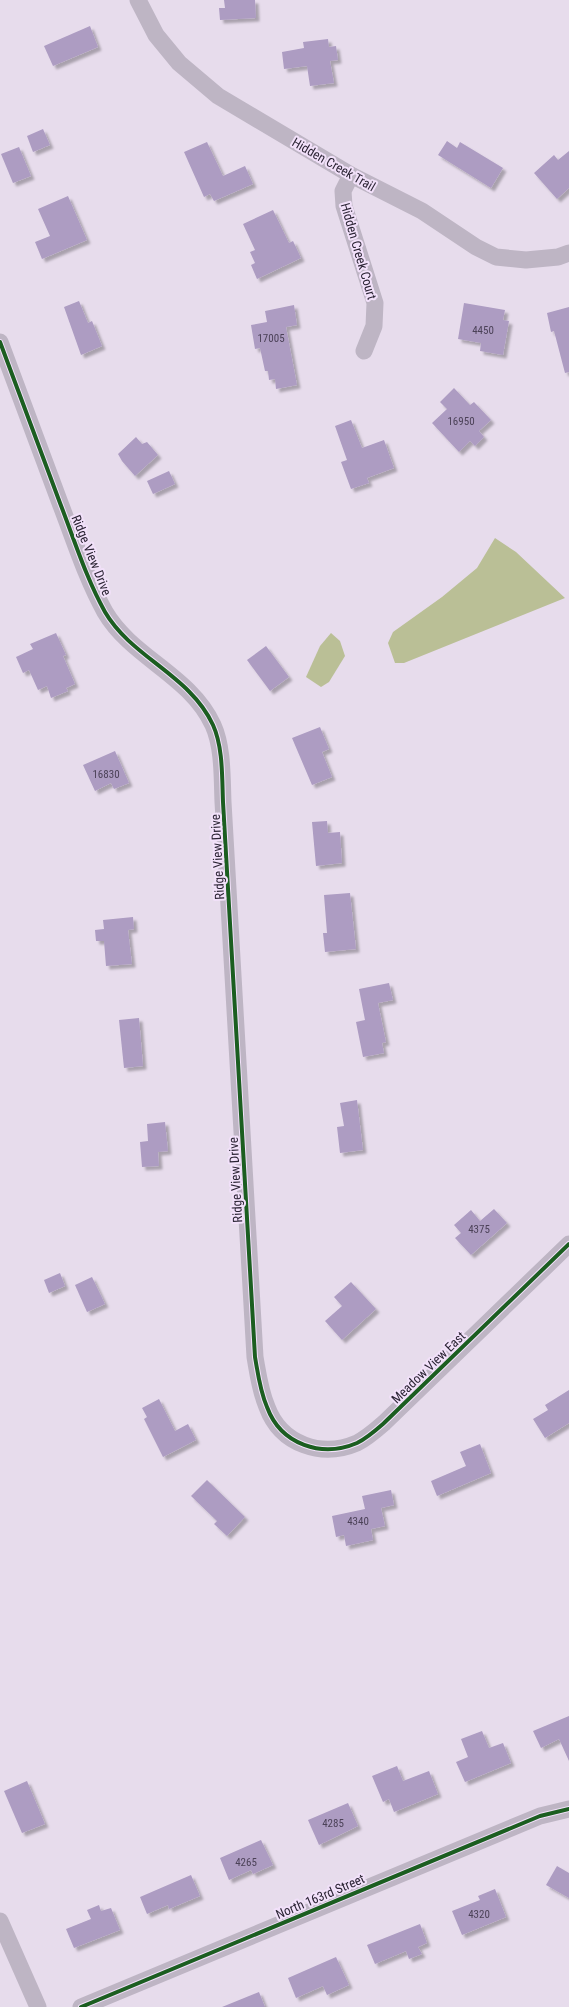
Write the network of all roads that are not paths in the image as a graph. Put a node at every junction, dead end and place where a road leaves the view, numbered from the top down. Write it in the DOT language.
graph roads {
  1 [pos="138,0"];
  2 [pos="351,175"];
  3 [pos="569,253"];
  4 [pos="0,342"];
  5 [pos="364,351"];
  6 [pos="569,1244"];
  7 [pos="281,1430"];
  8 [pos="569,1808"];
  9 [pos="0,1921"];
  10 [pos="38,2007"];
  11 [pos="81,2007"];
  1 -- 2 [label="street, Hidden Creek Trail"];
  2 -- 3 [label="street, Hidden Creek Trail"];
  2 -- 5 [label="street, Hidden Creek Court"];
  4 -- 7 [label="street, Ridge View Drive"];
  6 -- 7 [label="street, Meadow View East"];
  8 -- 11 [label="street, North 163rd Street"];
  9 -- 10 [label="street"];
}
